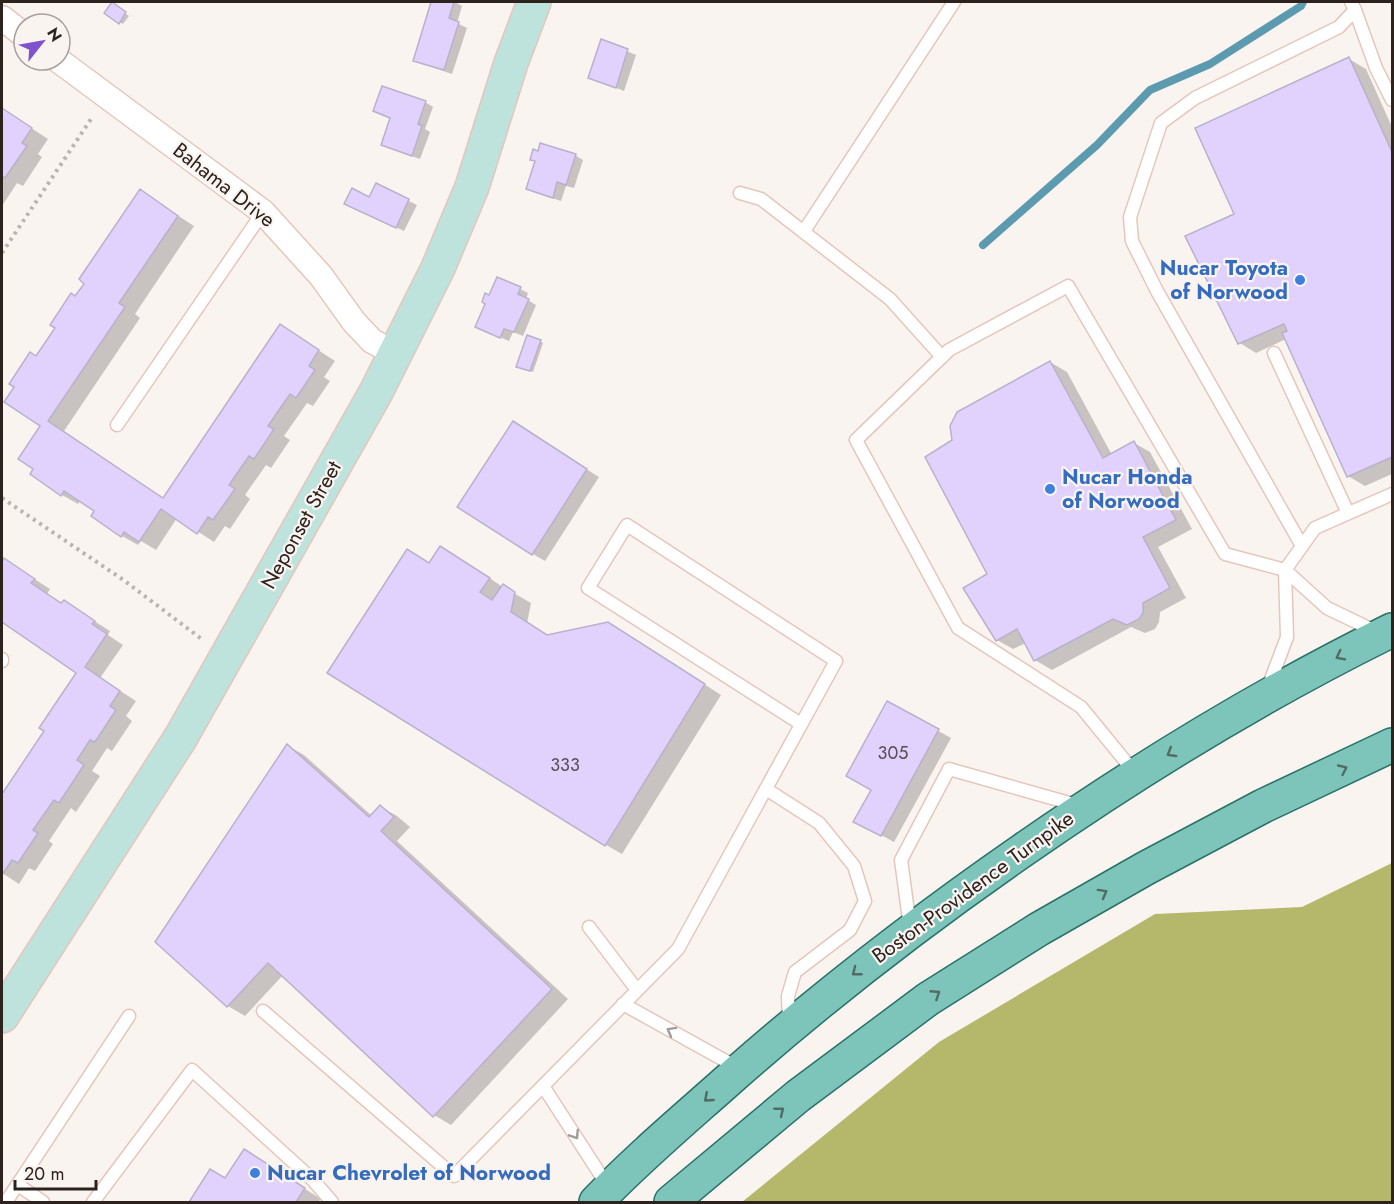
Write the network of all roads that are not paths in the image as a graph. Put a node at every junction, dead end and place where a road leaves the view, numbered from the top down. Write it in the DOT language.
graph roads {
  1 [pos="534,2"];
  2 [pos="954,2"];
  3 [pos="1353,6"];
  4 [pos="72,70"];
  5 [pos="1392,100"];
  6 [pos="740,193"];
  7 [pos="263,212"];
  8 [pos="804,231"];
  9 [pos="1274,353"];
  10 [pos="396,354"];
  11 [pos="942,357"];
  12 [pos="117,425"];
  13 [pos="1392,494"];
  14 [pos="1348,513"];
  15 [pos="1302,546"];
  16 [pos="1285,570"];
  17 [pos="1387,632"];
  18 [pos="1264,697"];
  19 [pos="801,724"];
  20 [pos="1392,744"];
  21 [pos="1136,774"];
  22 [pos="766,789"];
  23 [pos="1084,807"];
  24 [pos="589,927"];
  25 [pos="911,929"];
  26 [pos="637,990"];
  27 [pos="5,1002"];
  28 [pos="622,1004"];
  29 [pos="264,1011"];
  30 [pos="129,1016"];
  31 [pos="789,1026"];
  32 [pos="741,1069"];
  33 [pos="543,1086"];
  34 [pos="18,1185"];
  35 [pos="602,1196"];
  36 [pos="6,1203"];
  37 [pos="43,1203"];
  38 [pos="93,1203"];
  39 [pos="332,1203"];
  40 [pos="671,1203"];
  1 -- 10 [label="street, Neponset Street"];
  2 -- 8 [label="lane"];
  3 -- 5 [label="lane"];
  3 -- 15 [label="lane"];
  4 -- 7 [label="street, Bahama Drive"];
  6 -- 8 [label="lane"];
  7 -- 10 [label="street, Bahama Drive"];
  7 -- 12 [label="lane"];
  8 -- 11 [label="lane"];
  9 -- 14 [label="lane"];
  10 -- 27 [label="street, Neponset Street"];
  11 -- 16 [label="lane"];
  11 -- 21 [label="lane"];
  13 -- 14 [label="lane"];
  14 -- 15 [label="lane"];
  15 -- 16 [label="lane"];
  16 -- 17 [label="lane"];
  16 -- 18 [label="lane"];
  17 -- 18 [label="main road, Boston-Providence Turnpike, one-way"];
  18 -- 21 [label="main road, Boston-Providence Turnpike, one-way"];
  19 -- 19 [label="lane"];
  19 -- 22 [label="lane"];
  40 -- 20 [label="main road, one-way"];
  21 -- 23 [label="main road, Boston-Providence Turnpike"];
  22 -- 26 [label="lane"];
  22 -- 31 [label="lane"];
  23 -- 25 [label="main road, Boston-Providence Turnpike"];
  23 -- 25 [label="lane"];
  24 -- 26 [label="lane"];
  25 -- 31 [label="main road, Boston-Providence Turnpike, one-way"];
  26 -- 28 [label="lane"];
  32 -- 28 [label="lane, one-way"];
  28 -- 33 [label="lane"];
  29 -- 33 [label="lane"];
  30 -- 34 [label="lane"];
  31 -- 32 [label="main road, Boston-Providence Turnpike"];
  32 -- 35 [label="main road, Boston-Providence Turnpike, one-way"];
  33 -- 35 [label="lane, one-way"];
  34 -- 36 [label="lane"];
  34 -- 37 [label="lane"];
  38 -- 39 [label="lane"];
}
